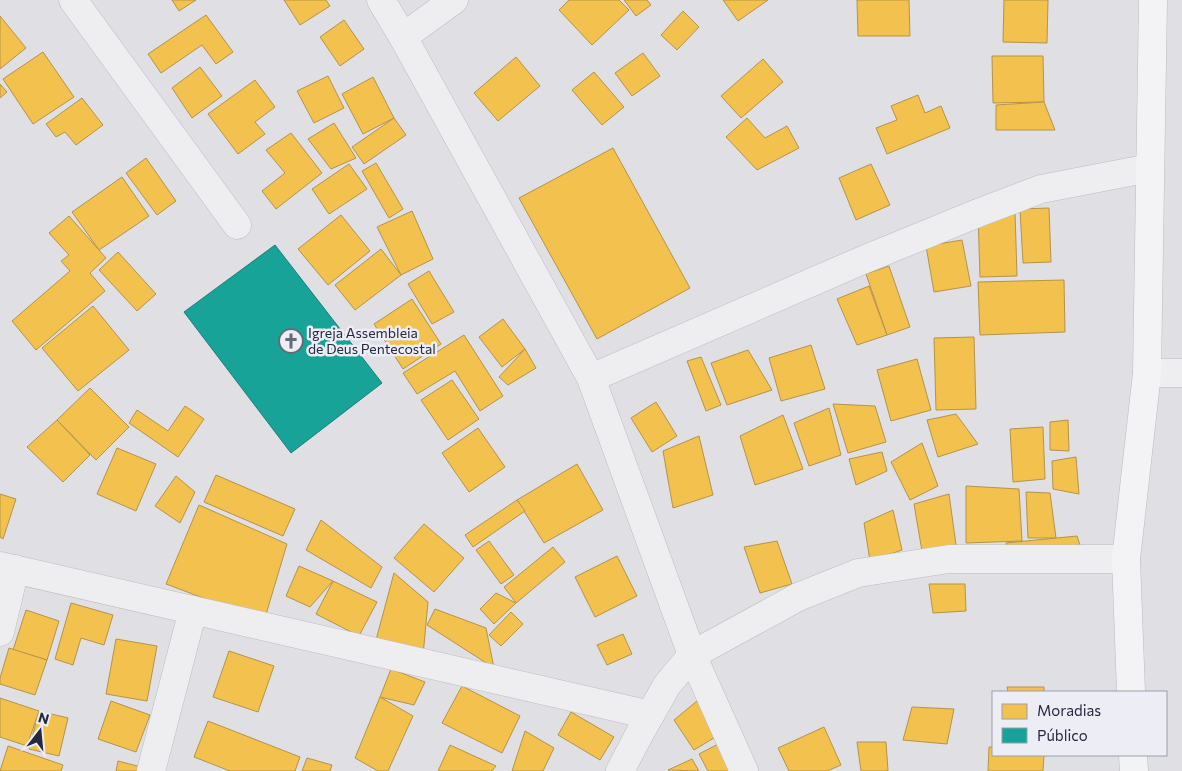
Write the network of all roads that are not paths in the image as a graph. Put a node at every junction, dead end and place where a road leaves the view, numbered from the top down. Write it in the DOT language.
graph roads {
  1 [pos="73,0"];
  2 [pos="381,0"];
  3 [pos="454,0"];
  4 [pos="1153,0"];
  5 [pos="403,37"];
  6 [pos="1150,168"];
  7 [pos="237,225"];
  8 [pos="1147,373"];
  9 [pos="1182,373"];
  10 [pos="591,378"];
  11 [pos="1126,559"];
  12 [pos="8,567"];
  13 [pos="193,610"];
  14 [pos="0,632"];
  15 [pos="692,655"];
  16 [pos="1131,691"];
  17 [pos="650,715"];
  18 [pos="1133,756"];
  19 [pos="151,771"];
  20 [pos="620,771"];
  21 [pos="744,771"];
  22 [pos="1134,771"];
  1 -- 7 [label="street"];
  2 -- 5 [label="street"];
  3 -- 5 [label="street"];
  4 -- 6 [label="main road"];
  5 -- 10 [label="street"];
  6 -- 8 [label="main road"];
  6 -- 10 [label="street"];
  8 -- 9 [label="street"];
  8 -- 11 [label="main road"];
  10 -- 15 [label="street"];
  11 -- 15 [label="street"];
  11 -- 16 [label="main road"];
  12 -- 13 [label="street"];
  12 -- 14 [label="street"];
  13 -- 17 [label="street"];
  13 -- 19 [label="street"];
  15 -- 17 [label="street"];
  15 -- 21 [label="street"];
  17 -- 20 [label="street"];
  18 -- 22 [label="main road"];
}
